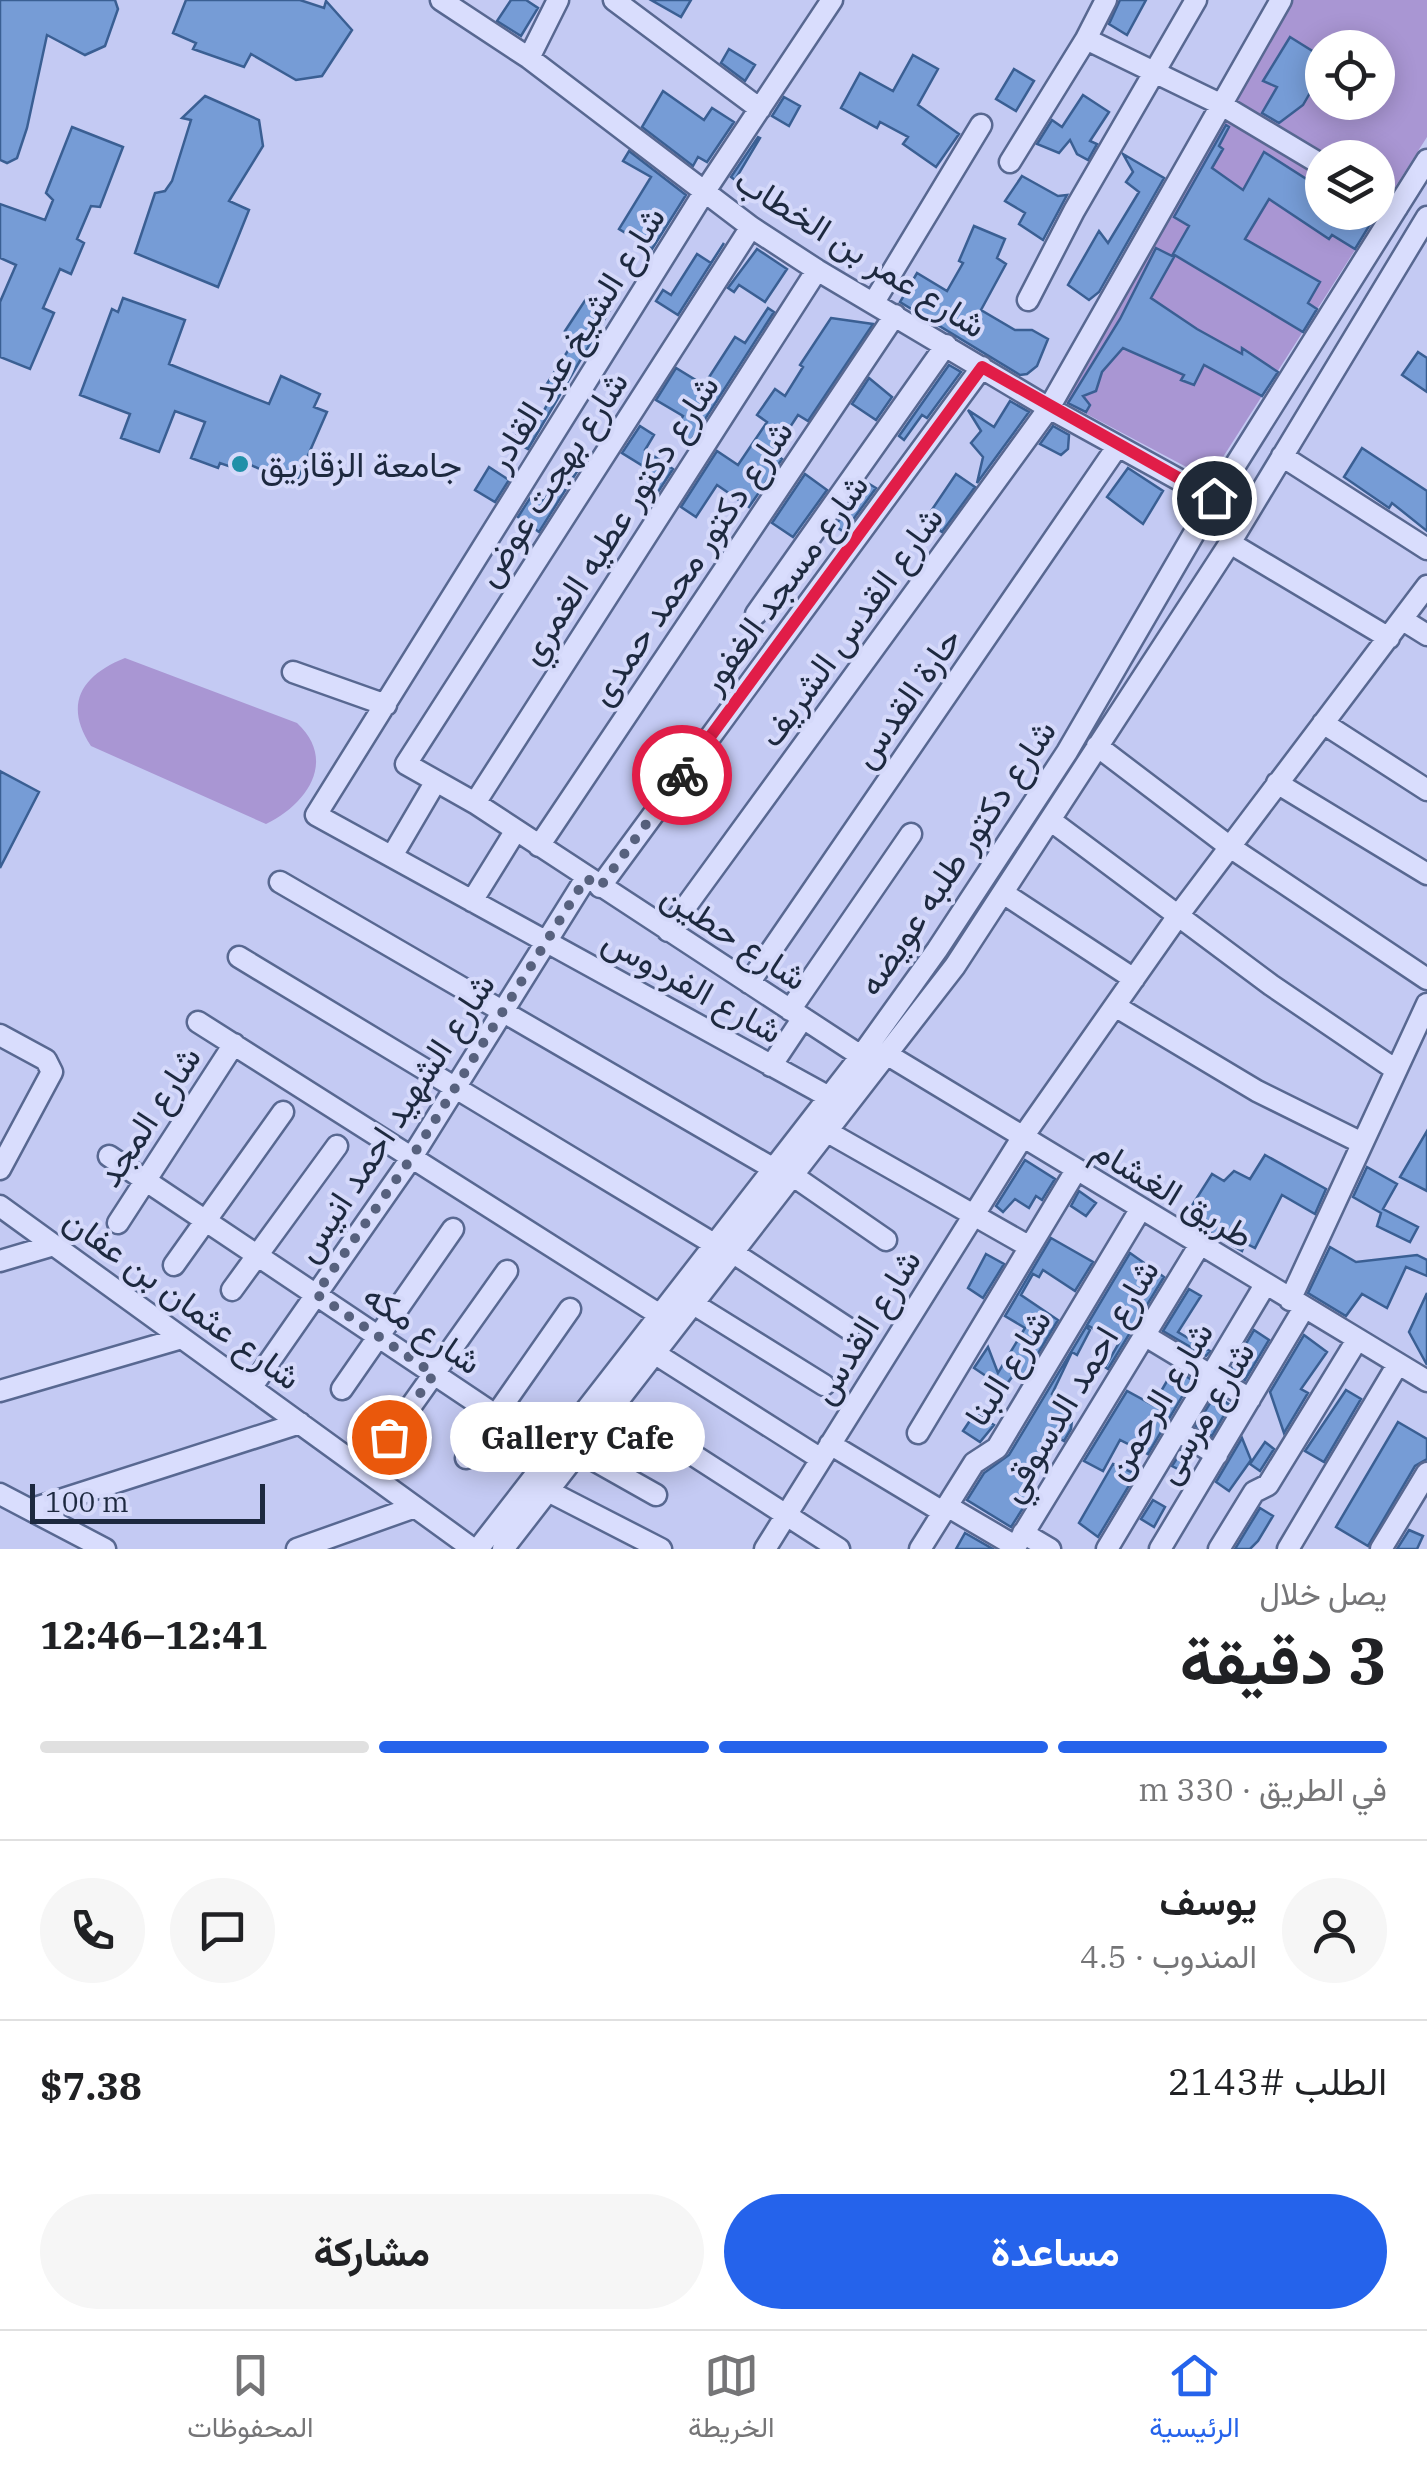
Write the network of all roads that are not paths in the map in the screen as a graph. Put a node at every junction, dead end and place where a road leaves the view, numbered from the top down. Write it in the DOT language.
graph roads {
  1 [pos="441,0"];
  2 [pos="558,0"];
  3 [pos="614,0"];
  4 [pos="832,0"];
  5 [pos="1106,0"];
  6 [pos="1196,0"];
  7 [pos="1281,0"];
  8 [pos="1086,39"];
  9 [pos="530,58"];
  10 [pos="1152,72"];
  11 [pos="1220,104"];
  12 [pos="760,109"];
  13 [pos="982,125"];
  14 [pos="1305,155"];
  15 [pos="1427,160"];
  16 [pos="1010,162"];
  17 [pos="704,191"];
  18 [pos="1397,208"];
  19 [pos="1427,217"];
  20 [pos="751,227"];
  21 [pos="1418,251"];
  22 [pos="817,270"];
  23 [pos="1028,300"];
  24 [pos="874,302"];
  25 [pos="895,315"];
  26 [pos="946,345"];
  27 [pos="1298,365"];
  28 [pos="982,367"];
  29 [pos="1326,382"];
  30 [pos="1050,408"];
  31 [pos="1118,447"];
  32 [pos="1282,456"];
  33 [pos="1214,498"];
  34 [pos="1230,542"];
  35 [pos="1427,549"];
  36 [pos="1427,586"];
  37 [pos="756,614"];
  38 [pos="1403,620"];
  39 [pos="1427,635"];
  40 [pos="1388,638"];
  41 [pos="293,672"];
  42 [pos="386,705"];
  43 [pos="1323,723"];
  44 [pos="1097,746"];
  45 [pos="406,764"];
  46 [pos="436,781"];
  47 [pos="1277,784"];
  48 [pos="1427,790"];
  49 [pos="475,803"];
  50 [pos="316,815"];
  51 [pos="1050,820"];
  52 [pos="516,830"];
  53 [pos="910,834"];
  54 [pos="539,846"];
  55 [pos="1230,847"];
  56 [pos="392,856"];
  57 [pos="1427,874"];
  58 [pos="280,882"];
  59 [pos="593,882"];
  60 [pos="1004,892"];
  61 [pos="472,901"];
  62 [pos="1180,914"];
  63 [pos="668,932"];
  64 [pos="546,942"];
  65 [pos="239,958"];
  66 [pos="1134,979"];
  67 [pos="1427,979"];
  68 [pos="749,984"];
  69 [pos="1115,1006"];
  70 [pos="1427,1007"];
  71 [pos="503,1011"];
  72 [pos="796,1014"];
  73 [pos="198,1022"];
  74 [pos="0,1035"];
  75 [pos="234,1044"];
  76 [pos="888,1055"];
  77 [pos="861,1056"];
  78 [pos="771,1066"];
  79 [pos="1396,1070"];
  80 [pos="456,1086"];
  81 [pos="829,1097"];
  82 [pos="283,1112"];
  83 [pos="826,1131"];
  84 [pos="1022,1138"];
  85 [pos="1362,1143"];
  86 [pos="337,1146"];
  87 [pos="109,1156"];
  88 [pos="412,1157"];
  89 [pos="0,1169"];
  90 [pos="783,1172"];
  91 [pos="1075,1172"];
  92 [pos="146,1180"];
  93 [pos="0,1206"];
  94 [pos="1140,1210"];
  95 [pos="973,1215"];
  96 [pos="206,1220"];
  97 [pos="118,1223"];
  98 [pos="453,1229"];
  99 [pos="886,1240"];
  100 [pos="54,1244"];
  101 [pos="1199,1246"];
  102 [pos="1030,1247"];
  103 [pos="723,1248"];
  104 [pos="258,1255"];
  105 [pos="0,1261"];
  106 [pos="174,1264"];
  107 [pos="507,1270"];
  108 [pos="1265,1285"];
  109 [pos="232,1290"];
  110 [pos="316,1294"];
  111 [pos="692,1303"];
  112 [pos="1297,1304"];
  113 [pos="570,1309"];
  114 [pos="660,1315"];
  115 [pos="849,1328"];
  116 [pos="1144,1335"];
  117 [pos="378,1336"];
  118 [pos="182,1338"];
  119 [pos="1357,1340"];
  120 [pos="654,1352"];
  121 [pos="1398,1364"];
  122 [pos="434,1374"];
  123 [pos="1211,1376"];
  124 [pos="1427,1381"];
  125 [pos="824,1386"];
  126 [pos="251,1388"];
  127 [pos="342,1388"];
  128 [pos="0,1391"];
  129 [pos="1250,1399"];
  130 [pos="614,1404"];
  131 [pos="496,1416"];
  132 [pos="300,1423"];
  133 [pos="1178,1431"];
  134 [pos="918,1434"];
  135 [pos="389,1437"];
  136 [pos="578,1452"];
  137 [pos="825,1452"];
  138 [pos="552,1454"];
  139 [pos="1217,1455"];
  140 [pos="466,1458"];
  141 [pos="1427,1473"];
  142 [pos="548,1491"];
  143 [pos="656,1495"];
  144 [pos="2,1496"];
  145 [pos="415,1507"];
  146 [pos="32,1509"];
  147 [pos="945,1509"];
  148 [pos="785,1517"];
  149 [pos="1017,1543"];
  150 [pos="930,1546"];
  151 [pos="105,1549"];
  152 [pos="297,1549"];
  153 [pos="475,1549"];
  154 [pos="503,1549"];
  155 [pos="662,1549"];
  156 [pos="765,1549"];
  157 [pos="839,1549"];
  158 [pos="1050,1549"];
  159 [pos="1108,1549"];
  160 [pos="1160,1549"];
  161 [pos="1219,1549"];
  162 [pos="1288,1549"];
  163 [pos="1381,1549"];
  1 -- 9 [label="street, شارع عمر بن الخطاب"];
  2 -- 9 [label="street"];
  3 -- 12 [label="street"];
  4 -- 12 [label="street, شارع الشيخ عبد القادر"];
  5 -- 8 [label="street"];
  6 -- 10 [label="street"];
  7 -- 11 [label="street, شارع القدس الشريف"];
  8 -- 10 [label="street"];
  8 -- 16 [label="street"];
  9 -- 17 [label="street, شارع عمر بن الخطاب"];
  10 -- 11 [label="street"];
  10 -- 23 [label="street"];
  11 -- 14 [label="street"];
  11 -- 30 [label="street, شارع القدس الشريف"];
  12 -- 17 [label="street, شارع الشيخ عبد القادر"];
  13 -- 24 [label="street"];
  15 -- 18 [label="street, شارع دكتور طلبه عويضه"];
  17 -- 20 [label="street, شارع عمر بن الخطاب"];
  17 -- 42 [label="street, شارع الشيخ عبد القادر"];
  18 -- 27 [label="street, شارع دكتور طلبه عويضه"];
  19 -- 21 [label="street, شارع دكتور طلبه عويضه"];
  20 -- 22 [label="street, شارع عمر بن الخطاب"];
  20 -- 45 [label="street, شارع بهجت عوض"];
  21 -- 29 [label="street, شارع دكتور طلبه عويضه"];
  22 -- 24 [label="street, شارع عمر بن الخطاب"];
  22 -- 49 [label="street, شارع دكتور عطيه الغمري"];
  24 -- 25 [label="street, شارع عمر بن الخطاب"];
  25 -- 26 [label="street, شارع عمر بن الخطاب"];
  25 -- 54 [label="street, شارع دكتور محمد حمدى"];
  26 -- 28 [label="street, شارع عمر بن الخطاب"];
  26 -- 37 [label="street"];
  27 -- 29 [label="street"];
  27 -- 33 [label="street, شارع دكتور طلبه عويضه"];
  28 -- 30 [label="street, شارع عمر بن الخطاب"];
  28 -- 59 [label="street, شارع مسجد الغفور"];
  29 -- 32 [label="street, شارع دكتور طلبه عويضه"];
  30 -- 31 [label="street, شارع عمر بن الخطاب"];
  30 -- 63 [label="street, شارع القدس الشريف"];
  31 -- 33 [label="street, شارع عمر بن الخطاب"];
  31 -- 68 [label="street, حارة القدس"];
  32 -- 34 [label="street, شارع دكتور طلبه عويضه"];
  32 -- 35 [label="street"];
  33 -- 77 [label="street, شارع دكتور طلبه عويضه"];
  34 -- 40 [label="street"];
  34 -- 44 [label="street, شارع دكتور طلبه عويضه"];
  36 -- 38 [label="street, شارع القدس"];
  38 -- 39 [label="street"];
  38 -- 40 [label="street, شارع القدس"];
  40 -- 43 [label="street, شارع القدس"];
  41 -- 42 [label="street"];
  42 -- 50 [label="street, شارع الشيخ عبد القادر"];
  43 -- 47 [label="street, شارع القدس"];
  43 -- 48 [label="street"];
  44 -- 51 [label="street, شارع دكتور طلبه عويضه"];
  44 -- 55 [label="street"];
  45 -- 46 [label="street, شارع حطين"];
  46 -- 49 [label="street, شارع حطين"];
  46 -- 56 [label="street"];
  47 -- 55 [label="street, شارع القدس"];
  47 -- 57 [label="street"];
  49 -- 52 [label="street, شارع حطين"];
  50 -- 56 [label="street, شارع الفردوس"];
  51 -- 60 [label="street, شارع دكتور طلبه عويضه"];
  51 -- 62 [label="street"];
  52 -- 54 [label="street, شارع حطين"];
  52 -- 61 [label="street"];
  53 -- 72 [label="street"];
  54 -- 59 [label="street, شارع حطين"];
  55 -- 62 [label="street, شارع القدس"];
  55 -- 67 [label="street"];
  56 -- 61 [label="street, شارع الفردوس"];
  58 -- 71 [label="street"];
  59 -- 63 [label="street, شارع حطين"];
  59 -- 64 [label="street, شارع الشهيد احمد انيس"];
  60 -- 66 [label="street"];
  60 -- 76 [label="street, شارع دكتور طلبه عويضه"];
  61 -- 64 [label="street, شارع الفردوس"];
  62 -- 66 [label="street, شارع القدس"];
  62 -- 79 [label="street"];
  63 -- 68 [label="street, شارع حطين"];
  64 -- 71 [label="street, شارع الشهيد احمد انيس"];
  64 -- 78 [label="street, شارع الفردوس"];
  65 -- 80 [label="street"];
  66 -- 69 [label="street, شارع القدس"];
  68 -- 72 [label="street, شارع حطين"];
  69 -- 84 [label="street, شارع القدس"];
  69 -- 85 [label="street"];
  70 -- 79 [label="street, شارع مرسى"];
  71 -- 80 [label="street, شارع الشهيد احمد انيس"];
  71 -- 90 [label="street"];
  72 -- 77 [label="street, شارع حطين"];
  72 -- 78 [label="street"];
  73 -- 75 [label="street"];
  74 -- 89 [label="street"];
  75 -- 88 [label="street"];
  75 -- 92 [label="street, شارع المجد"];
  76 -- 83 [label="street, شارع دكتور طلبه عويضه"];
  76 -- 84 [label="street, طريق الغشام"];
  77 -- 81 [label="street, شارع دكتور طلبه عويضه"];
  78 -- 81 [label="street, شارع الفردوس"];
  79 -- 85 [label="street, شارع مرسى"];
  80 -- 88 [label="street, شارع الشهيد احمد انيس"];
  80 -- 103 [label="street"];
  81 -- 90 [label="street, شارع دكتور طلبه عويضه"];
  82 -- 96 [label="street"];
  83 -- 90 [label="street, شارع دكتور طلبه عويضه"];
  83 -- 95 [label="street"];
  84 -- 91 [label="street, طريق الغشام"];
  84 -- 95 [label="street, شارع القدس"];
  85 -- 112 [label="street, شارع مرسى"];
  86 -- 104 [label="street"];
  87 -- 92 [label="street, شارع مكه"];
  88 -- 110 [label="street, شارع الشهيد احمد انيس"];
  88 -- 114 [label="street"];
  90 -- 99 [label="street"];
  90 -- 103 [label="street, شارع دكتور طلبه عويضه"];
  91 -- 94 [label="street, طريق الغشام"];
  91 -- 102 [label="street"];
  92 -- 96 [label="street, شارع مكه"];
  92 -- 97 [label="street, شارع المجد"];
  93 -- 100 [label="street, شارع عثمان بن عفان"];
  94 -- 101 [label="street, طريق الغشام"];
  94 -- 147 [label="street, شارع البنا"];
  95 -- 102 [label="street"];
  95 -- 137 [label="street, شارع القدس"];
  96 -- 104 [label="street, شارع مكه"];
  96 -- 106 [label="street"];
  98 -- 117 [label="street"];
  100 -- 105 [label="street"];
  100 -- 118 [label="street, شارع عثمان بن عفان"];
  101 -- 108 [label="street, طريق الغشام"];
  101 -- 116 [label="street, شارع احمد الدسوقي"];
  102 -- 134 [label="street"];
  103 -- 111 [label="street, شارع دكتور طلبه عويضه"];
  103 -- 114 [label="street, شارع دكتور طلبه عويضه"];
  103 -- 115 [label="street"];
  104 -- 109 [label="street"];
  104 -- 110 [label="street, شارع مكه"];
  107 -- 122 [label="street"];
  108 -- 112 [label="street, طريق الغشام"];
  108 -- 123 [label="street, شارع الرحمن"];
  110 -- 117 [label="street, شارع مكه"];
  110 -- 126 [label="street, شارع الشهيد احمد انيس"];
  111 -- 120 [label="street, شارع دكتور طلبه عويضه"];
  111 -- 125 [label="street"];
  112 -- 119 [label="street, طريق الغشام"];
  112 -- 129 [label="street, شارع مرسى"];
  113 -- 131 [label="street"];
  114 -- 138 [label="street, شارع دكتور طلبه عويضه"];
  116 -- 123 [label="street"];
  116 -- 149 [label="street, شارع احمد الدسوقي"];
  117 -- 122 [label="street, شارع مكه"];
  117 -- 127 [label="street"];
  118 -- 126 [label="street, شارع عثمان بن عفان"];
  118 -- 128 [label="street"];
  119 -- 121 [label="street, طريق الغشام"];
  119 -- 161 [label="street"];
  120 -- 130 [label="street, شارع دكتور طلبه عويضه"];
  120 -- 137 [label="street"];
  121 -- 124 [label="street, طريق الغشام"];
  121 -- 162 [label="street"];
  122 -- 131 [label="street, شارع مكه"];
  122 -- 135 [label="street"];
  123 -- 129 [label="street"];
  123 -- 133 [label="street, شارع الرحمن"];
  126 -- 132 [label="street, شارع عثمان بن عفان"];
  129 -- 139 [label="street, شارع مرسى"];
  130 -- 136 [label="street, شارع دكتور طلبه عويضه"];
  130 -- 148 [label="street"];
  131 -- 138 [label="street, شارع مكه"];
  131 -- 140 [label="street"];
  132 -- 145 [label="street, شارع عثمان بن عفان"];
  132 -- 146 [label="street"];
  133 -- 139 [label="street"];
  133 -- 159 [label="street, شارع الرحمن"];
  136 -- 142 [label="street, شارع دكتور طلبه عويضه"];
  136 -- 143 [label="street"];
  137 -- 147 [label="street"];
  137 -- 148 [label="street, شارع القدس"];
  138 -- 153 [label="street, شارع دكتور طلبه عويضه"];
  139 -- 160 [label="street, شارع مرسى"];
  141 -- 163 [label="street"];
  142 -- 154 [label="street, شارع دكتور طلبه عويضه"];
  142 -- 155 [label="street"];
  144 -- 146 [label="street"];
  145 -- 152 [label="street"];
  145 -- 153 [label="street, شارع عثمان بن عفان"];
  146 -- 151 [label="street"];
  147 -- 149 [label="street"];
  147 -- 150 [label="street, شارع البنا"];
  148 -- 156 [label="street, شارع القدس"];
  148 -- 157 [label="street"];
  149 -- 158 [label="street"];
}
